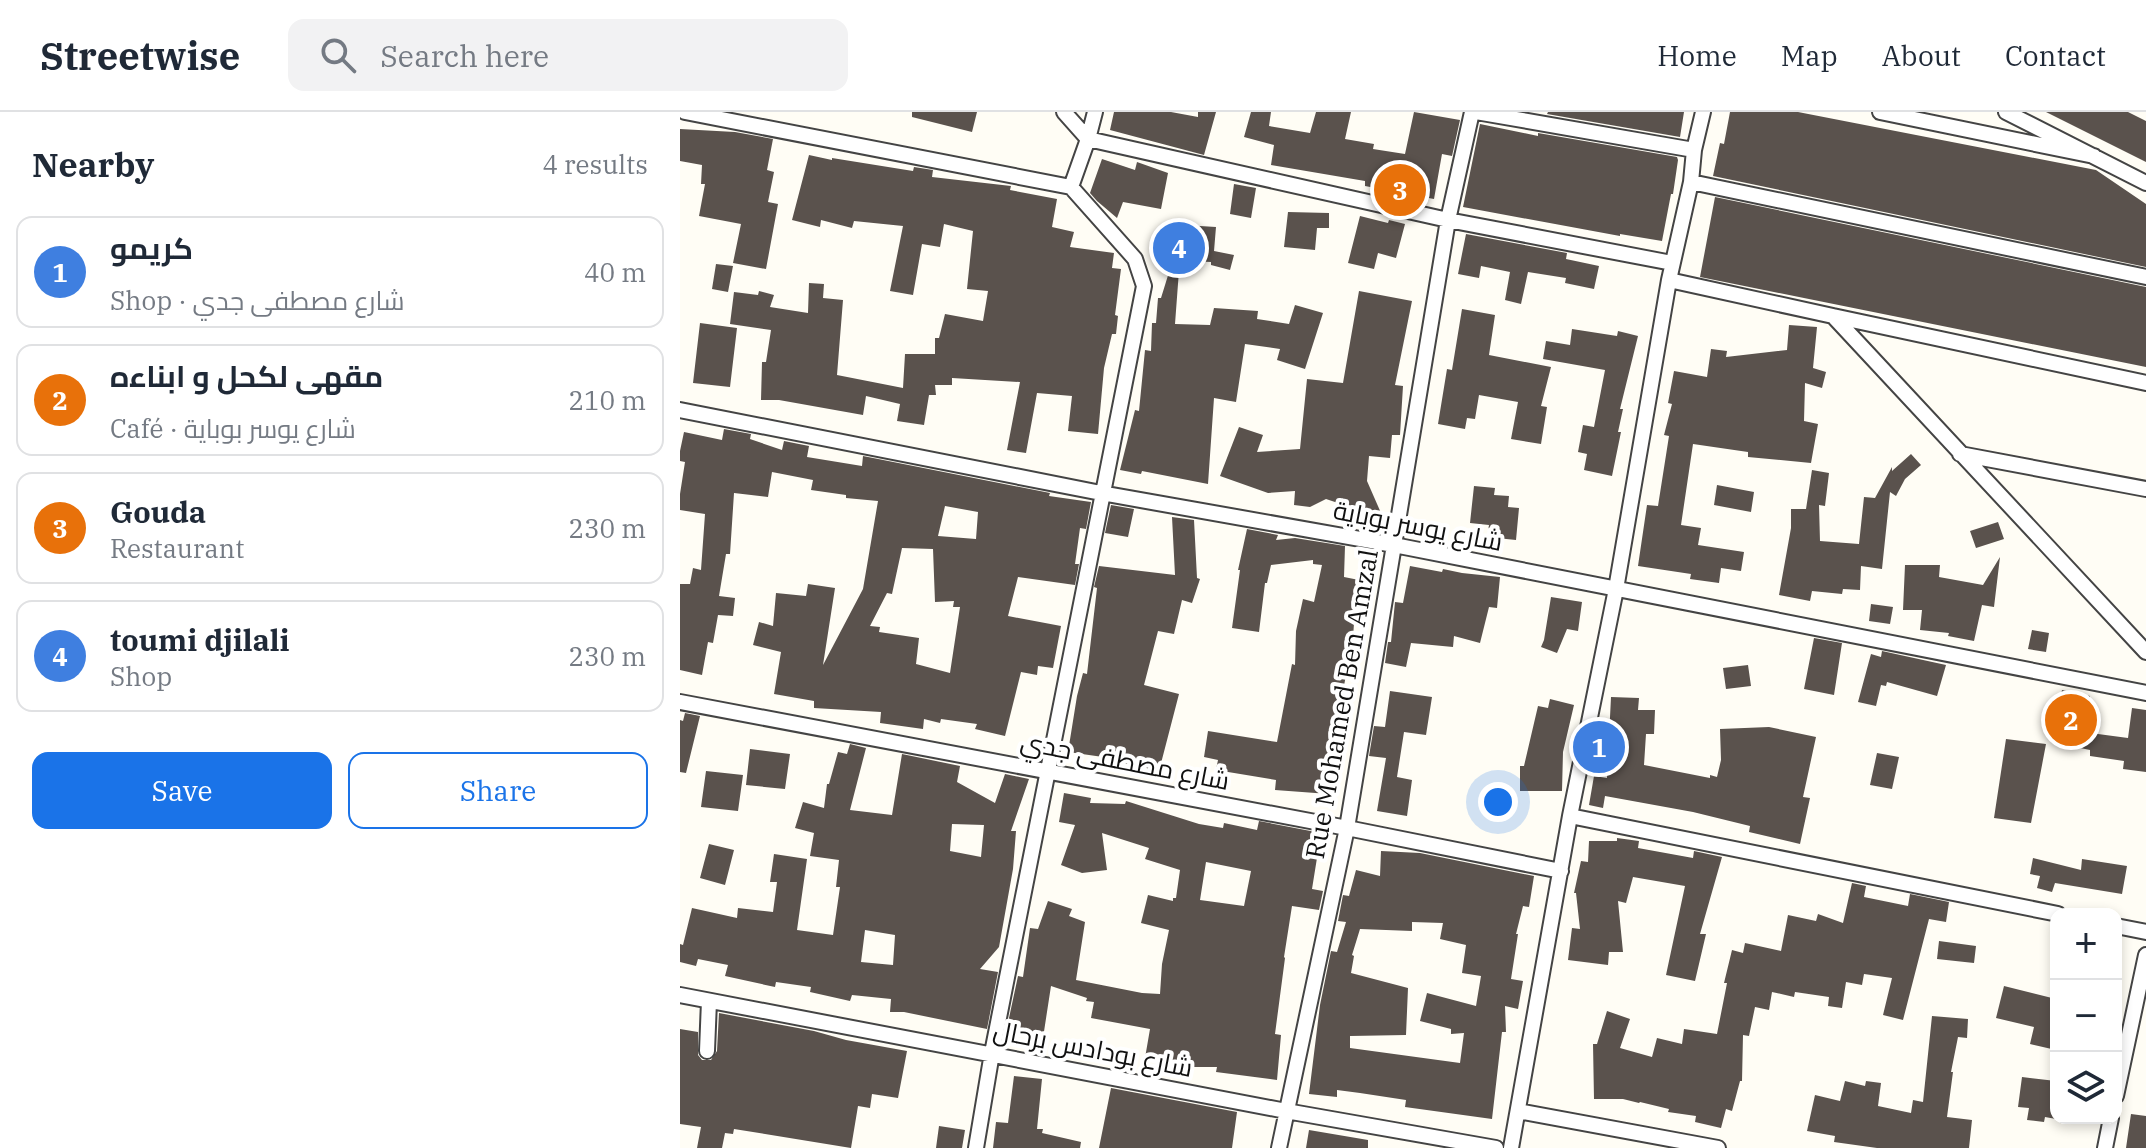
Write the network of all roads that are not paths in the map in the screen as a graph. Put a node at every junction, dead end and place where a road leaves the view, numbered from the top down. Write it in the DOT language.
graph roads {
  1 [pos="685,112"];
  2 [pos="1064,112"];
  3 [pos="1095,112"];
  4 [pos="1474,112"];
  5 [pos="1703,112"];
  6 [pos="1880,112"];
  7 [pos="2006,112"];
  8 [pos="1088,139"];
  9 [pos="1694,150"];
  10 [pos="2094,156"];
  11 [pos="1691,182"];
  12 [pos="2146,183"];
  13 [pos="1071,187"];
  14 [pos="1448,220"];
  15 [pos="1672,263"];
  16 [pos="2146,277"];
  17 [pos="1669,280"];
  18 [pos="1833,316"];
  19 [pos="2146,383"];
  20 [pos="680,410"];
  21 [pos="1960,454"];
  22 [pos="2146,489"];
  23 [pos="1101,493"];
  24 [pos="1394,545"];
  25 [pos="1616,589"];
  26 [pos="2146,652"];
  27 [pos="2146,693"];
  28 [pos="680,702"];
  29 [pos="1048,771"];
  30 [pos="1570,816"];
  31 [pos="1347,828"];
  32 [pos="1561,871"];
  33 [pos="2050,912"];
  34 [pos="2122,927"];
  35 [pos="2146,932"];
  36 [pos="2146,955"];
  37 [pos="680,995"];
  38 [pos="709,1001"];
  39 [pos="707,1051"];
  40 [pos="992,1053"];
  41 [pos="2122,1068"];
  42 [pos="1286,1111"];
  43 [pos="1518,1111"];
  44 [pos="2110,1124"];
  45 [pos="976,1148"];
  46 [pos="1279,1148"];
  47 [pos="1496,1148"];
  48 [pos="1511,1148"];
  49 [pos="1718,1148"];
  50 [pos="2105,1148"];
  1 -- 13 [label="street"];
  2 -- 8 [label="street"];
  3 -- 8 [label="street"];
  4 -- 9 [label="street"];
  4 -- 14 [label="street, Rue Mohamed Ben Amzal"];
  5 -- 9 [label="street"];
  6 -- 10 [label="street"];
  7 -- 10 [label="street"];
  8 -- 13 [label="street"];
  8 -- 14 [label="street"];
  9 -- 11 [label="street"];
  10 -- 12 [label="street"];
  11 -- 15 [label="street"];
  11 -- 16 [label="street"];
  13 -- 23 [label="street"];
  14 -- 15 [label="street"];
  14 -- 24 [label="street, Rue Mohamed Ben Amzal"];
  15 -- 17 [label="street"];
  17 -- 18 [label="street"];
  17 -- 25 [label="street"];
  18 -- 19 [label="street"];
  18 -- 21 [label="street"];
  20 -- 23 [label="street, شارع يوسر بوباية"];
  21 -- 22 [label="street"];
  21 -- 26 [label="street"];
  23 -- 24 [label="street, شارع يوسر بوباية"];
  23 -- 29 [label="street"];
  24 -- 25 [label="street, شارع يوسر بوباية"];
  24 -- 31 [label="street, Rue Mohamed Ben Amzal"];
  25 -- 27 [label="street, شارع يوسر بوباية"];
  25 -- 30 [label="street"];
  28 -- 29 [label="street, شارع مصطفى جدي"];
  29 -- 31 [label="street, شارع مصطفى جدي"];
  29 -- 40 [label="street"];
  30 -- 32 [label="street"];
  30 -- 33 [label="street"];
  31 -- 32 [label="street, شارع مصطفى جدي"];
  31 -- 42 [label="street, Rue Mohamed Ben Amzal"];
  32 -- 43 [label="street"];
  34 -- 35 [label="street"];
  36 -- 41 [label="street"];
  37 -- 38 [label="street, شارع بودادس برحال"];
  38 -- 39 [label="street"];
  38 -- 40 [label="street, شارع بودادس برحال"];
  40 -- 42 [label="street, شارع بودادس برحال"];
  40 -- 45 [label="street"];
  42 -- 46 [label="street, Rue Mohamed Ben Amzal"];
  42 -- 47 [label="street, شارع بودادس برحال"];
  43 -- 48 [label="street"];
  43 -- 49 [label="street"];
  44 -- 50 [label="street"];
}
